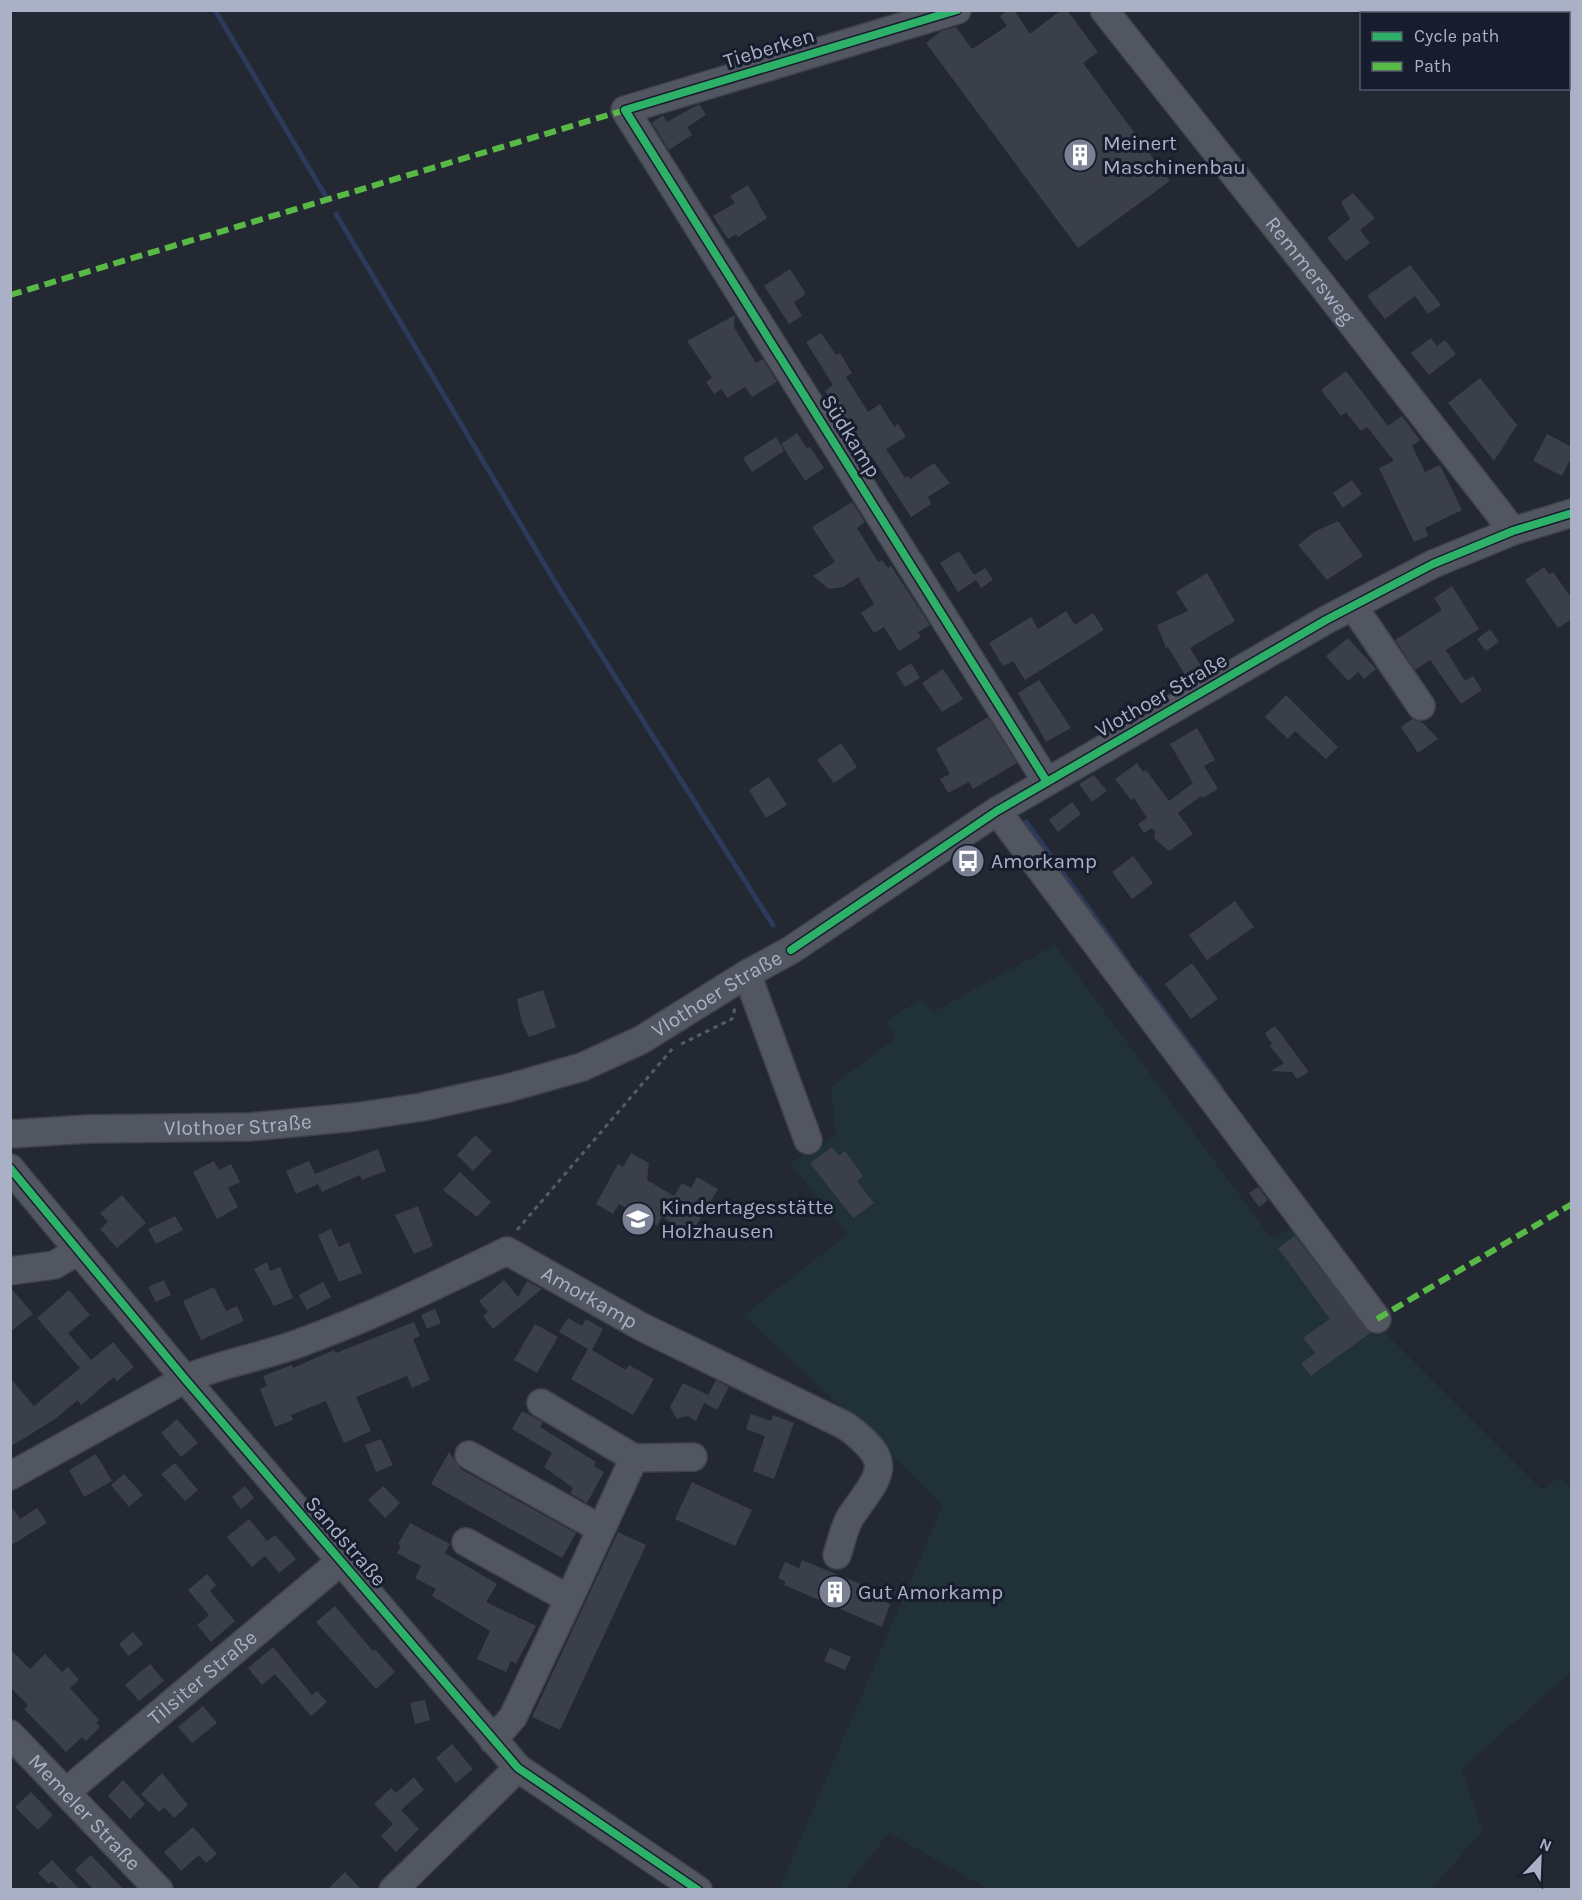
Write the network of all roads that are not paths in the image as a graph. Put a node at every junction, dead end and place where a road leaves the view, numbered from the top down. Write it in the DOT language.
graph roads {
  1 [pos="957,10"];
  2 [pos="1104,10"];
  3 [pos="625,110"];
  4 [pos="1572,513"];
  5 [pos="1513,531"];
  6 [pos="1353,606"];
  7 [pos="1421,706"];
  8 [pos="1047,782"];
  9 [pos="997,811"];
  10 [pos="741,978"];
  11 [pos="10,1134"];
  12 [pos="808,1140"];
  13 [pos="10,1168"];
  14 [pos="77,1252"];
  15 [pos="10,1271"];
  16 [pos="1377,1319"];
  17 [pos="185,1379"];
  18 [pos="541,1402"];
  19 [pos="469,1455"];
  20 [pos="693,1457"];
  21 [pos="634,1458"];
  22 [pos="10,1476"];
  23 [pos="601,1529"];
  24 [pos="466,1542"];
  25 [pos="837,1556"];
  26 [pos="340,1562"];
  27 [pos="569,1599"];
  28 [pos="10,1734"];
  29 [pos="493,1740"];
  30 [pos="518,1768"];
  31 [pos="66,1792"];
  32 [pos="159,1890"];
  33 [pos="393,1890"];
  34 [pos="698,1890"];
  1 -- 3 [label="street, Tieberken"];
  2 -- 5 [label="street, Remmersweg"];
  3 -- 8 [label="street, Südkamp"];
  4 -- 5 [label="street, Vlothoer Straße"];
  5 -- 6 [label="street, Vlothoer Straße"];
  6 -- 7 [label="street"];
  6 -- 8 [label="street, Vlothoer Straße"];
  8 -- 9 [label="street, Vlothoer Straße"];
  9 -- 10 [label="street, Vlothoer Straße"];
  9 -- 16 [label="street"];
  10 -- 11 [label="street, Vlothoer Straße"];
  10 -- 12 [label="street"];
  13 -- 14 [label="street, Sandstraße"];
  14 -- 15 [label="street"];
  14 -- 17 [label="street, Sandstraße"];
  17 -- 22 [label="street"];
  17 -- 25 [label="street, Amorkamp"];
  17 -- 26 [label="street, Sandstraße"];
  18 -- 21 [label="street"];
  19 -- 23 [label="street"];
  20 -- 21 [label="street"];
  21 -- 23 [label="street"];
  23 -- 27 [label="street"];
  24 -- 27 [label="street"];
  26 -- 29 [label="street, Sandstraße"];
  26 -- 31 [label="street, Tilsiter Straße"];
  27 -- 29 [label="street"];
  28 -- 31 [label="street, Memeler Straße"];
  29 -- 30 [label="street, Sandstraße"];
  30 -- 33 [label="street"];
  30 -- 34 [label="street, Sandstraße"];
  31 -- 32 [label="street, Memeler Straße"];
}
